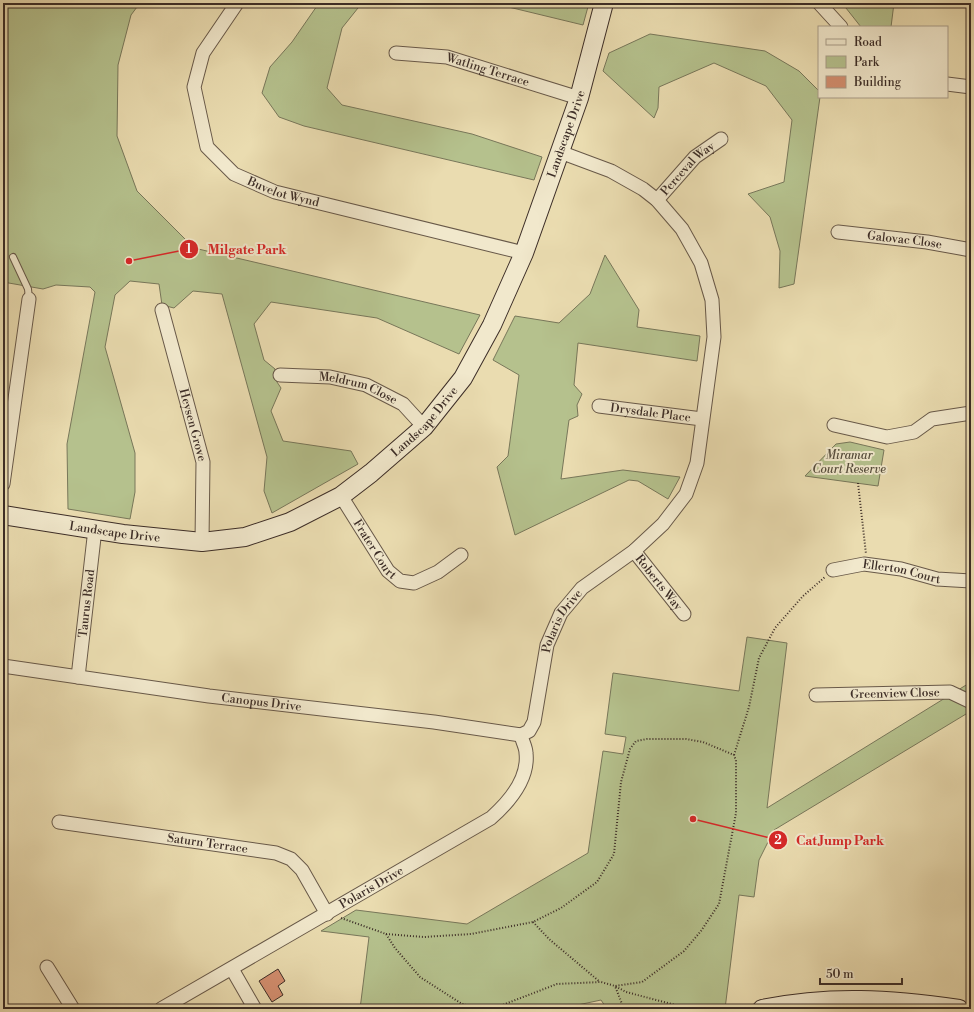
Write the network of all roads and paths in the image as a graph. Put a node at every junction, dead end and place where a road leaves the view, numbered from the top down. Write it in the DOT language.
graph roads {
  1 [pos="238,3"];
  2 [pos="604,3"];
  3 [pos="820,3"];
  4 [pos="840,26"];
  5 [pos="396,53"];
  6 [pos="948,84"];
  7 [pos="971,87"];
  8 [pos="579,98"];
  9 [pos="721,139"];
  10 [pos="560,152"];
  11 [pos="657,200"];
  12 [pos="838,232"];
  13 [pos="971,250"];
  14 [pos="524,253"];
  15 [pos="13,257"];
  16 [pos="29,299"];
  17 [pos="162,310"];
  18 [pos="280,376"];
  19 [pos="599,406"];
  20 [pos="971,413"];
  21 [pos="702,419"];
  22 [pos="834,425"];
  23 [pos="424,427"];
  24 [pos="3,484"];
  25 [pos="858,484"];
  26 [pos="341,496"];
  27 [pos="3,515"];
  28 [pos="95,529"];
  29 [pos="202,542"];
  30 [pos="634,551"];
  31 [pos="461,555"];
  32 [pos="867,564"];
  33 [pos="833,570"];
  34 [pos="971,581"];
  35 [pos="684,614"];
  36 [pos="3,666"];
  37 [pos="78,677"];
  38 [pos="816,695"];
  39 [pos="971,702"];
  40 [pos="520,735"];
  41 [pos="734,755"];
  42 [pos="59,822"];
  43 [pos="326,914"];
  44 [pos="534,922"];
  45 [pos="386,934"];
  46 [pos="47,967"];
  47 [pos="232,969"];
  48 [pos="601,982"];
  49 [pos="615,986"];
  50 [pos="73,1009"];
  51 [pos="162,1009"];
  52 [pos="255,1009"];
  53 [pos="487,1009"];
  54 [pos="492,1009"];
  55 [pos="624,1009"];
  56 [pos="685,1009"];
  57 [pos="762,1009"];
  58 [pos="959,1009"];
  1 -- 14 [label="street, Buvelot Wynd"];
  2 -- 8 [label="street, Landscape Drive"];
  3 -- 4 [label="street"];
  5 -- 8 [label="street, Watling Terrace"];
  6 -- 7 [label="street"];
  8 -- 10 [label="street, Landscape Drive"];
  9 -- 11 [label="street, Perceval Way"];
  10 -- 11 [label="street, Polaris Drive"];
  10 -- 14 [label="street, Landscape Drive"];
  11 -- 21 [label="street, Polaris Drive"];
  12 -- 13 [label="street, Galovac Close"];
  14 -- 23 [label="street, Landscape Drive"];
  15 -- 16 [label="lane"];
  16 -- 24 [label="street"];
  17 -- 29 [label="street, Heysen Grove"];
  18 -- 23 [label="street, Meldrum Close"];
  19 -- 21 [label="street, Drysdale Place"];
  20 -- 22 [label="street"];
  21 -- 30 [label="street, Polaris Drive"];
  23 -- 26 [label="street, Landscape Drive"];
  25 -- 32 [label="path"];
  26 -- 29 [label="street, Landscape Drive"];
  26 -- 31 [label="street, Frater Court"];
  27 -- 28 [label="street, Landscape Drive"];
  28 -- 29 [label="street, Landscape Drive"];
  28 -- 37 [label="street, Taurus Road"];
  30 -- 35 [label="street, Roberts Way"];
  30 -- 40 [label="street, Polaris Drive"];
  32 -- 33 [label="street, Ellerton Court"];
  32 -- 34 [label="street, Ellerton Court"];
  33 -- 41 [label="path"];
  36 -- 37 [label="street, Canopus Drive"];
  37 -- 40 [label="street, Canopus Drive"];
  38 -- 39 [label="street, Greenview Close"];
  40 -- 43 [label="street, Polaris Drive"];
  41 -- 44 [label="path"];
  41 -- 49 [label="path"];
  42 -- 43 [label="street, Saturn Terrace"];
  43 -- 45 [label="path"];
  43 -- 47 [label="street, Polaris Drive"];
  44 -- 45 [label="path"];
  44 -- 48 [label="path"];
  45 -- 53 [label="path"];
  46 -- 50 [label="street"];
  47 -- 51 [label="street, Polaris Drive"];
  47 -- 52 [label="street"];
  48 -- 49 [label="path"];
  48 -- 54 [label="path"];
  49 -- 55 [label="path"];
  49 -- 56 [label="path"];
  57 -- 58 [label="street"];
}
